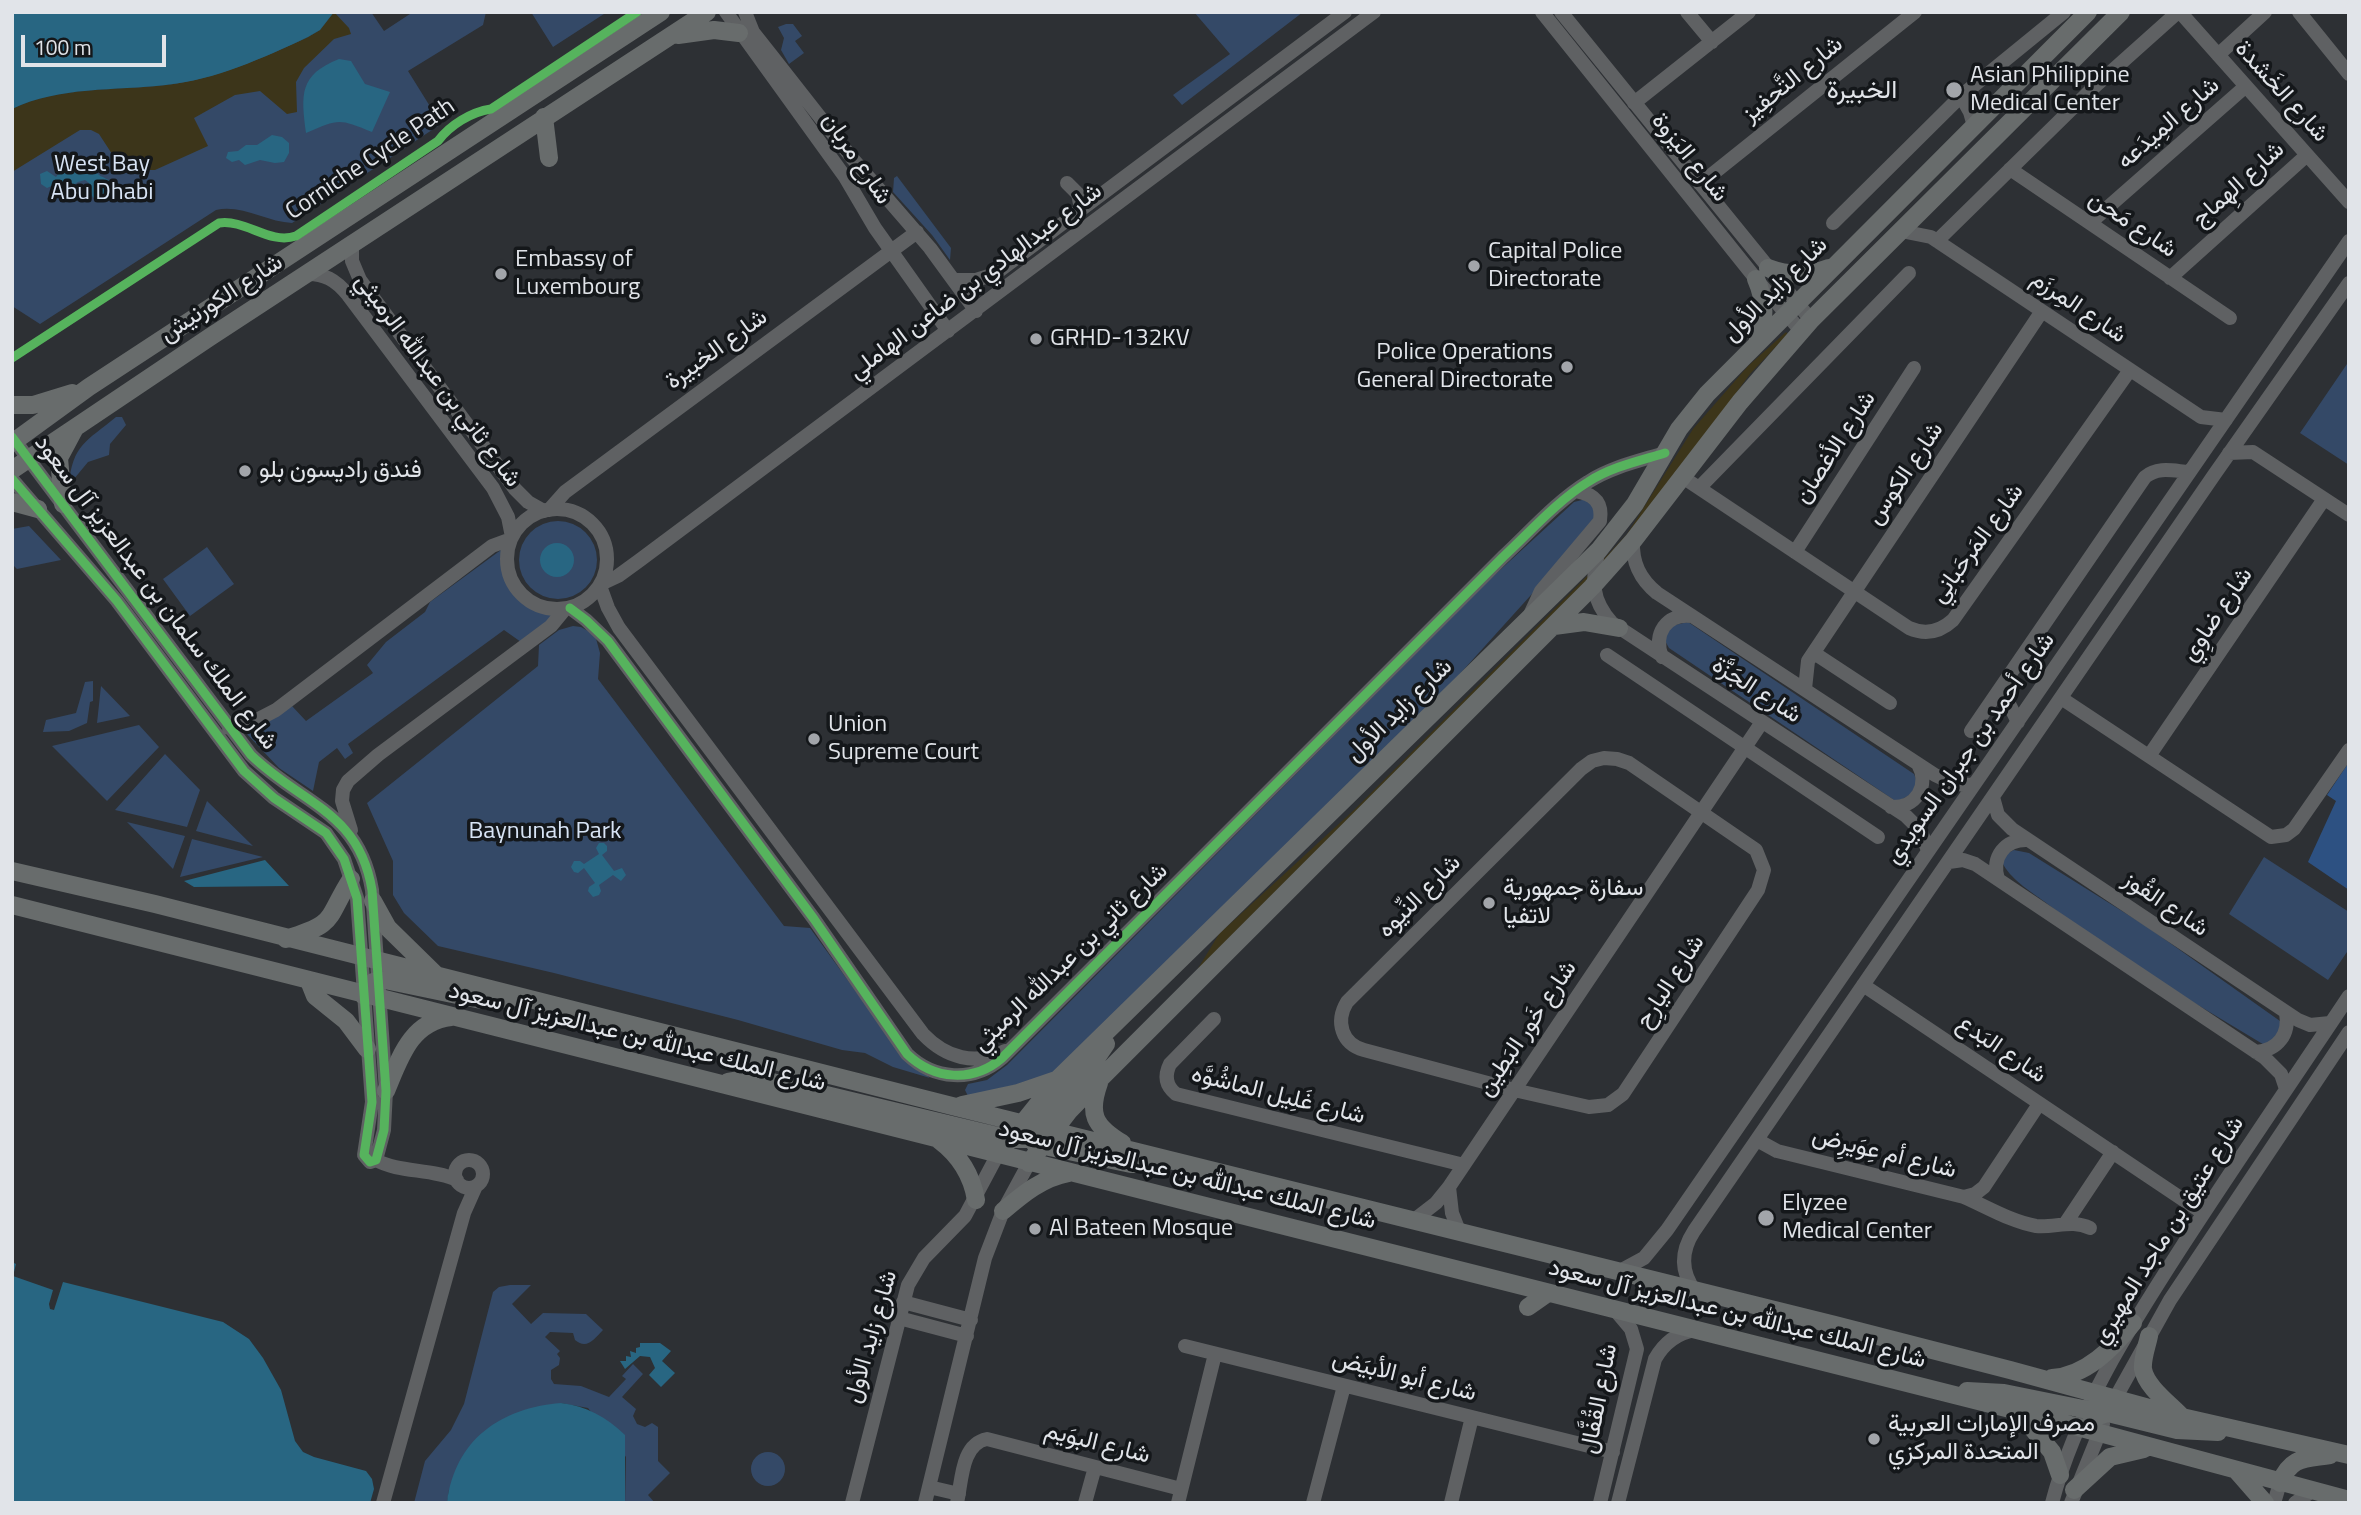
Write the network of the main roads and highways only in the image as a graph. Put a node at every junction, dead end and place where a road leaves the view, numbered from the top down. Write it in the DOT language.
graph roads {
  1 [pos="661,12"];
  2 [pos="707,12"];
  3 [pos="2088,12"];
  4 [pos="2121,12"];
  5 [pos="739,33"];
  6 [pos="671,36"];
  7 [pos="544,117"];
  8 [pos="549,158"];
  9 [pos="1835,265"];
  10 [pos="1754,347"];
  11 [pos="89,387"];
  12 [pos="12,405"];
  13 [pos="78,424"];
  14 [pos="13,440"];
  15 [pos="12,470"];
  16 [pos="12,502"];
  17 [pos="63,505"];
  18 [pos="38,509"];
  19 [pos="1554,626"];
  20 [pos="1619,628"];
  21 [pos="12,871"];
  22 [pos="351,878"];
  23 [pos="373,901"];
  24 [pos="12,905"];
  25 [pos="286,939"];
  26 [pos="435,974"];
  27 [pos="309,981"];
  28 [pos="374,991"];
  29 [pos="519,996"];
  30 [pos="454,1017"];
  31 [pos="1113,1028"];
  32 [pos="367,1049"];
  33 [pos="1102,1077"];
  34 [pos="1059,1078"];
  35 [pos="722,1084"];
  36 [pos="386,1091"];
  37 [pos="952,1106"];
  38 [pos="1054,1130"];
  39 [pos="1023,1134"];
  40 [pos="936,1138"];
  41 [pos="1043,1145"];
  42 [pos="1133,1150"];
  43 [pos="998,1154"];
  44 [pos="1176,1161"];
  45 [pos="1029,1163"];
  46 [pos="1072,1172"];
  47 [pos="976,1200"];
  48 [pos="1003,1211"];
  49 [pos="1548,1293"];
  50 [pos="1528,1307"];
  51 [pos="2133,1322"];
  52 [pos="2149,1336"];
  53 [pos="2041,1378"];
  54 [pos="1946,1393"];
  55 [pos="2111,1406"];
  56 [pos="2018,1411"];
  57 [pos="2182,1417"];
  58 [pos="2080,1428"];
  59 [pos="2235,1430"];
  60 [pos="2152,1448"];
  61 [pos="2345,1454"];
  62 [pos="2237,1471"];
  63 [pos="2060,1475"];
  64 [pos="2280,1483"];
  65 [pos="2073,1496"];
  66 [pos="2349,1500"];
  67 [pos="2265,1503"];
  1 -- 11 [label="main road, شارع الكورنيش"];
  2 -- 6 [label="main road, شارع الكورنيش"];
  3 -- 9 [label="main road, شارع زايد الأول"];
  4 -- 19 [label="main road, شارع زايد الأول"];
  5 -- 6 [label="main road"];
  6 -- 7 [label="main road, شارع الكورنيش"];
  7 -- 8 [label="main road"];
  7 -- 13 [label="main road, شارع الكورنيش"];
  9 -- 10 [label="main road, شارع زايد الأول"];
  9 -- 10 [label="main road"];
  10 -- 31 [label="main road, شارع زايد الأول"];
  11 -- 12 [label="main road"];
  11 -- 14 [label="main road, شارع الكورنيش"];
  13 -- 15 [label="main road, شارع الكورنيش"];
  13 -- 17 [label="main road"];
  16 -- 18 [label="main road"];
  19 -- 20 [label="main road"];
  19 -- 33 [label="main road, شارع زايد الأول"];
  21 -- 25 [label="main road, شارع الملك عبدالله بن عبدالعزيز آل سعود"];
  22 -- 25 [label="main road"];
  23 -- 26 [label="main road"];
  24 -- 27 [label="main road, شارع الملك عبدالله بن عبدالعزيز آل سعود"];
  25 -- 26 [label="main road, شارع الملك عبدالله بن عبدالعزيز آل سعود"];
  26 -- 29 [label="main road, شارع الملك عبدالله بن عبدالعزيز آل سعود"];
  27 -- 28 [label="main road, شارع الملك عبدالله بن عبدالعزيز آل سعود"];
  27 -- 32 [label="main road"];
  28 -- 29 [label="main road"];
  28 -- 30 [label="main road, شارع الملك عبدالله بن عبدالعزيز آل سعود"];
  29 -- 37 [label="main road, شارع الملك عبدالله بن عبدالعزيز آل سعود"];
  30 -- 35 [label="main road, شارع الملك عبدالله بن عبدالعزيز آل سعود"];
  30 -- 36 [label="main road"];
  31 -- 34 [label="main road, شارع زايد الأول"];
  31 -- 39 [label="main road"];
  33 -- 38 [label="main road, شارع زايد الأول"];
  33 -- 42 [label="main road"];
  34 -- 37 [label="main road"];
  34 -- 39 [label="main road, شارع زايد الأول"];
  35 -- 39 [label="main road"];
  35 -- 40 [label="main road, شارع الملك عبدالله بن عبدالعزيز آل سعود"];
  37 -- 39 [label="main road, شارع الملك عبدالله بن عبدالعزيز آل سعود"];
  38 -- 39 [label="main road"];
  38 -- 41 [label="main road, شارع زايد الأول"];
  38 -- 42 [label="main road, شارع الملك عبدالله بن عبدالعزيز آل سعود"];
  39 -- 41 [label="main road"];
  39 -- 43 [label="main road, شارع زايد الأول"];
  39 -- 45 [label="main road"];
  40 -- 43 [label="main road, شارع الملك عبدالله بن عبدالعزيز آل سعود"];
  40 -- 47 [label="main road"];
  41 -- 44 [label="main road"];
  41 -- 45 [label="main road, شارع زايد الأول"];
  42 -- 44 [label="main road, شارع الملك عبدالله بن عبدالعزيز آل سعود"];
  43 -- 45 [label="main road, شارع الملك عبدالله بن عبدالعزيز آل سعود"];
  44 -- 53 [label="main road, شارع الملك عبدالله بن عبدالعزيز آل سعود"];
  45 -- 46 [label="main road, شارع الملك عبدالله بن عبدالعزيز آل سعود"];
  46 -- 48 [label="main road"];
  46 -- 49 [label="main road, شارع الملك عبدالله بن عبدالعزيز آل سعود"];
  49 -- 50 [label="main road"];
  49 -- 54 [label="main road, شارع الملك عبدالله بن عبدالعزيز آل سعود"];
  51 -- 53 [label="main road"];
  52 -- 57 [label="main road"];
  53 -- 55 [label="main road, شارع الملك عبدالله بن عبدالعزيز آل سعود"];
  54 -- 55 [label="main road"];
  54 -- 56 [label="main road, شارع الملك عبدالله بن عبدالعزيز آل سعود"];
  55 -- 57 [label="main road, شارع الملك عبدالله بن عبدالعزيز آل سعود"];
  55 -- 58 [label="main road"];
  55 -- 59 [label="main road"];
  56 -- 58 [label="main road, شارع الملك عبدالله بن عبدالعزيز آل سعود"];
  56 -- 63 [label="main road"];
  57 -- 59 [label="main road, شارع الملك عبدالله بن عبدالعزيز آل سعود"];
  58 -- 60 [label="main road, شارع الملك عبدالله بن عبدالعزيز آل سعود"];
  59 -- 61 [label="main road, شارع الملك عبدالله بن عبدالعزيز آل سعود"];
  60 -- 62 [label="main road, شارع الملك عبدالله بن عبدالعزيز آل سعود"];
  60 -- 65 [label="main road"];
  61 -- 64 [label="main road"];
  62 -- 64 [label="main road, شارع الملك عبدالله بن عبدالعزيز آل سعود"];
  62 -- 67 [label="main road"];
  64 -- 66 [label="main road, شارع الملك عبدالله بن عبدالعزيز آل سعود"];
}
